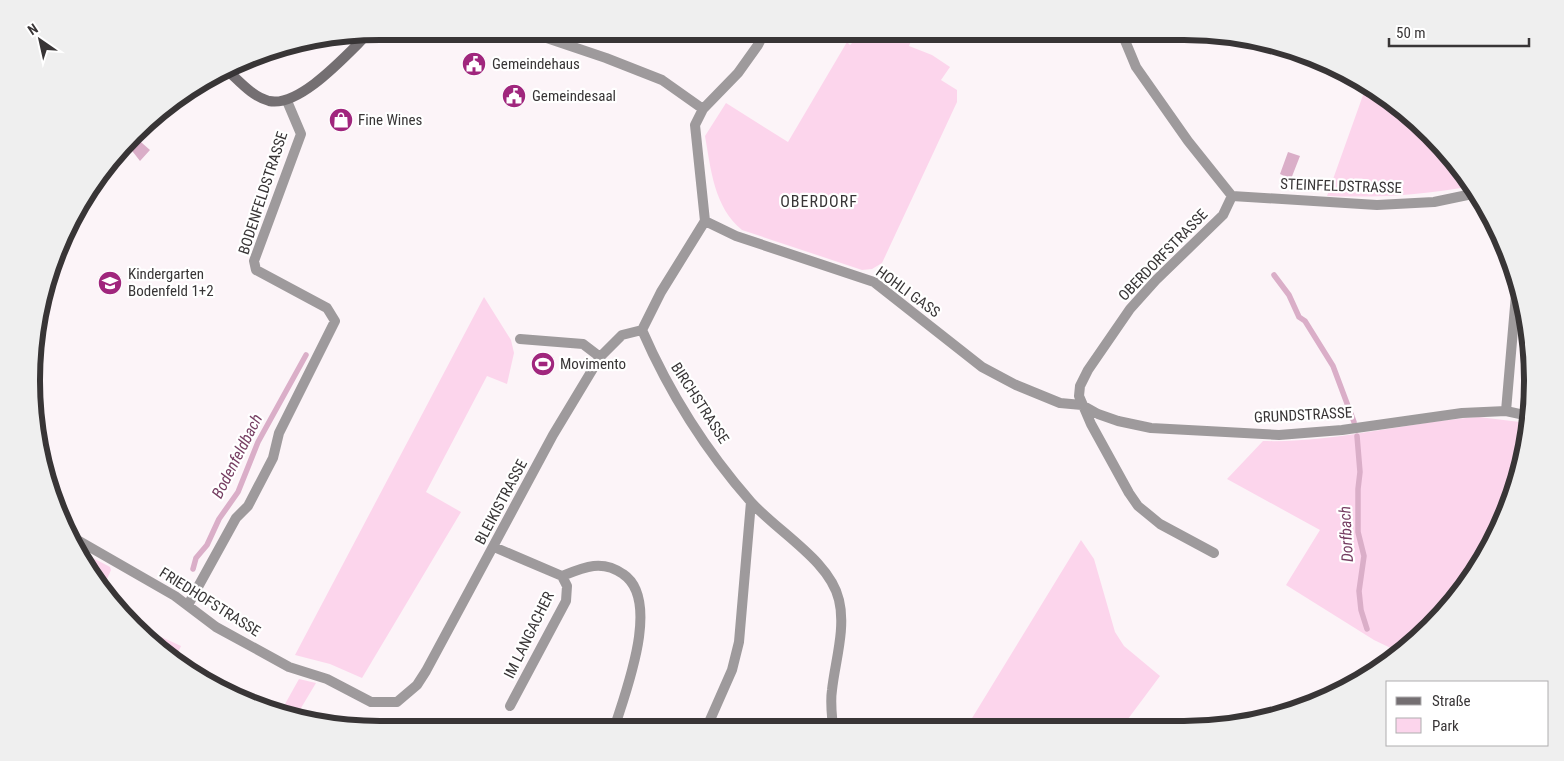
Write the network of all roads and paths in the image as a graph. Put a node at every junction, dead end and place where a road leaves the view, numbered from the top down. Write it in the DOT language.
graph roads {
  1 [pos="553,40"];
  2 [pos="760,40"];
  3 [pos="1125,40"];
  4 [pos="360,41"];
  5 [pos="232,74"];
  6 [pos="287,101"];
  7 [pos="703,109"];
  8 [pos="1469,194"];
  9 [pos="1232,196"];
  10 [pos="706,221"];
  11 [pos="1515,305"];
  12 [pos="642,330"];
  13 [pos="520,339"];
  14 [pos="600,357"];
  15 [pos="1082,405"];
  16 [pos="1506,411"];
  17 [pos="1522,414"];
  18 [pos="751,502"];
  19 [pos="81,543"];
  20 [pos="494,547"];
  21 [pos="1214,553"];
  22 [pos="562,576"];
  23 [pos="188,606"];
  24 [pos="397,702"];
  25 [pos="510,706"];
  26 [pos="616,721"];
  27 [pos="710,721"];
  28 [pos="833,721"];
  1 -- 7 [label="street"];
  2 -- 7 [label="street"];
  3 -- 9 [label="street"];
  4 -- 6 [label="street"];
  5 -- 6 [label="street"];
  6 -- 23 [label="street, BODENFELDSTRASSE"];
  7 -- 10 [label="street"];
  8 -- 9 [label="street, STEINFELDSTRASSE"];
  9 -- 15 [label="street, OBERDORFSTRASSE"];
  10 -- 12 [label="street"];
  10 -- 15 [label="street, HOHLI GASS"];
  11 -- 16 [label="street"];
  12 -- 14 [label="street, BLEIKISTRASSE"];
  12 -- 18 [label="street, BIRCHSTRASSE"];
  13 -- 14 [label="street"];
  14 -- 20 [label="street, BLEIKISTRASSE"];
  15 -- 16 [label="street, GRUNDSTRASSE"];
  15 -- 21 [label="street, OBERDORFSTRASSE"];
  16 -- 17 [label="street, GRUNDSTRASSE"];
  18 -- 27 [label="street"];
  18 -- 28 [label="street, BIRCHSTRASSE"];
  19 -- 23 [label="street, FRIEDHOFSTRASSE"];
  20 -- 22 [label="street, IM LANGACHER"];
  20 -- 24 [label="street, BLEIKISTRASSE"];
  22 -- 25 [label="street, IM LANGACHER"];
  22 -- 26 [label="street, IM LANGACHER"];
  23 -- 24 [label="street, FRIEDHOFSTRASSE"];
}
